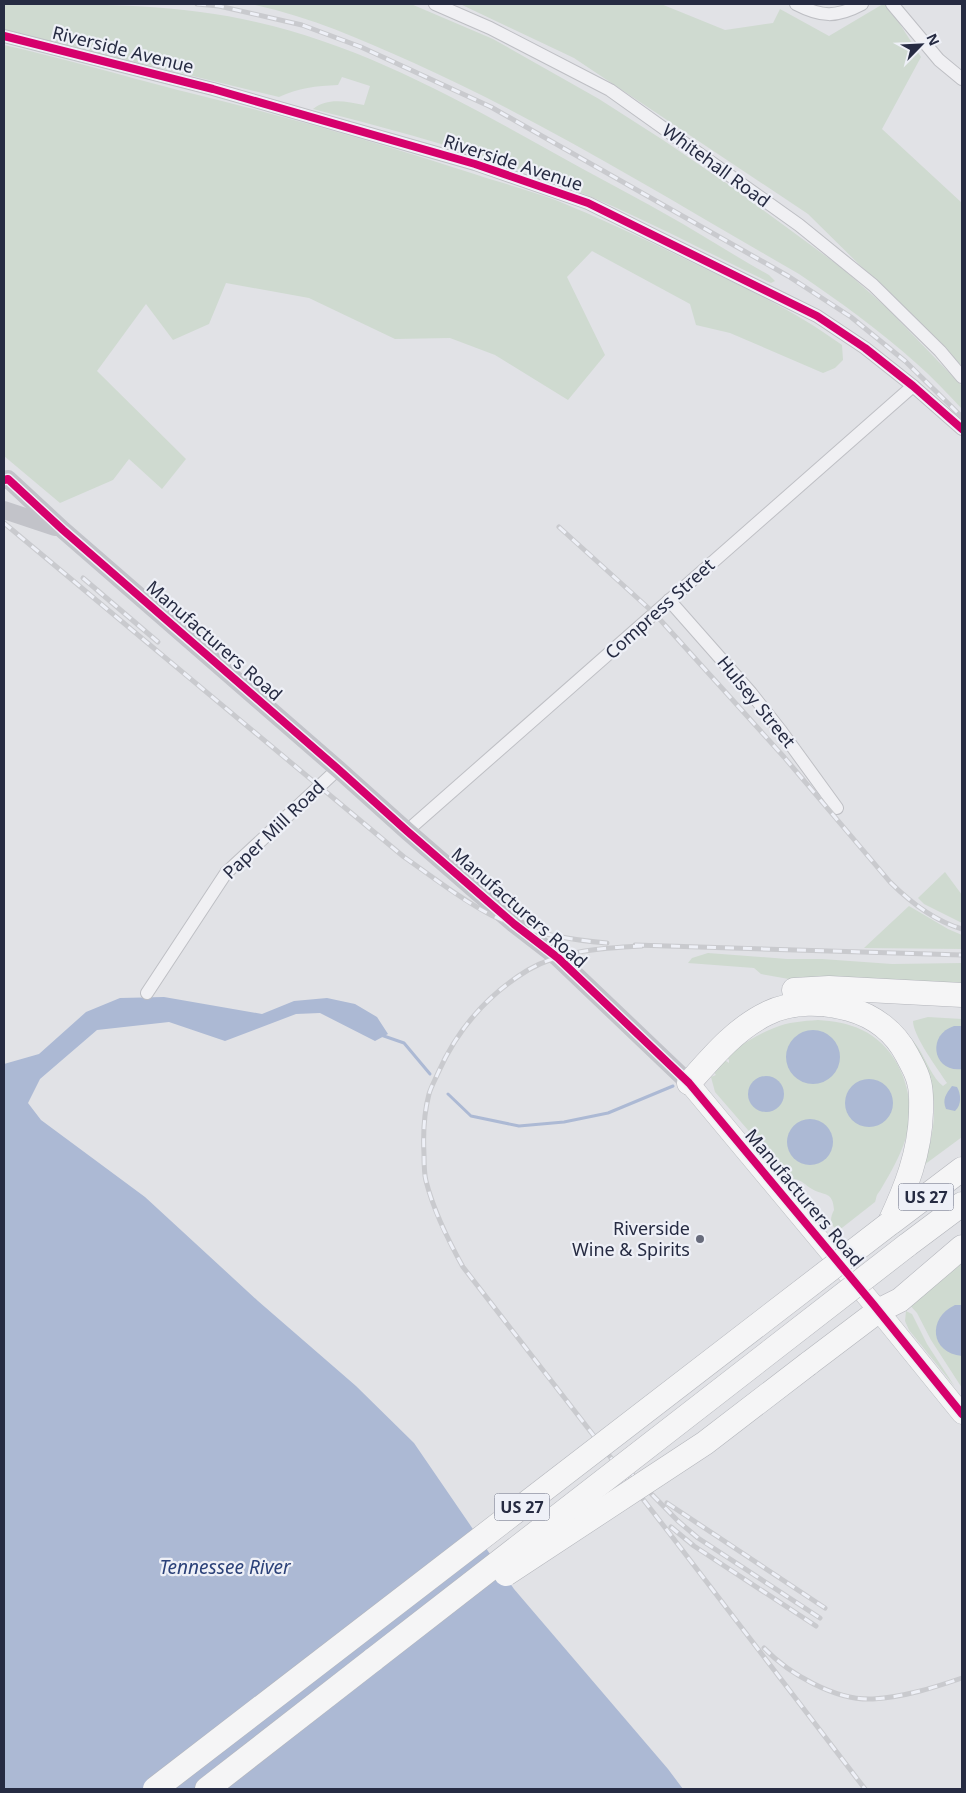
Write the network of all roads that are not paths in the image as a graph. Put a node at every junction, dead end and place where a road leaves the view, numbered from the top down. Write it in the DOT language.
graph roads {
  1 [pos="435,4"];
  2 [pos="796,4"];
  3 [pos="862,4"];
  4 [pos="892,4"];
  5 [pos="4,36"];
  6 [pos="962,79"];
  7 [pos="962,377"];
  8 [pos="913,386"];
  9 [pos="962,429"];
  10 [pos="5,478"];
  11 [pos="4,510"];
  12 [pos="63,530"];
  13 [pos="669,600"];
  14 [pos="338,769"];
  15 [pos="837,808"];
  16 [pos="407,831"];
  17 [pos="147,993"];
  18 [pos="962,995"];
  19 [pos="684,1079"];
  20 [pos="962,1169"];
  21 [pos="962,1204"];
  22 [pos="889,1224"];
  23 [pos="962,1247"];
  24 [pos="878,1310"];
  25 [pos="962,1414"];
  26 [pos="374,1659"];
  27 [pos="155,1789"];
  28 [pos="207,1789"];
  1 -- 7 [label="street, Whitehall Road"];
  2 -- 3 [label="street"];
  4 -- 6 [label="street"];
  5 -- 8 [label="street, Riverside Avenue"];
  8 -- 9 [label="street, Riverside Avenue"];
  8 -- 13 [label="street, Compress Street"];
  10 -- 12 [label="main road, Manufacturers Road"];
  11 -- 12 [label="main road"];
  12 -- 14 [label="main road, Manufacturers Road"];
  13 -- 15 [label="street, Hulsey Street"];
  13 -- 16 [label="street, Compress Street"];
  14 -- 16 [label="main road, Manufacturers Road"];
  14 -- 17 [label="street, Paper Mill Road"];
  16 -- 19 [label="main road, Manufacturers Road"];
  18 -- 19 [label="highway"];
  19 -- 22 [label="highway"];
  19 -- 24 [label="main road, Manufacturers Road"];
  20 -- 22 [label="highway, US 27"];
  21 -- 26 [label="highway, US 27, bridge"];
  22 -- 27 [label="highway, US 27, bridge"];
  23 -- 24 [label="highway"];
  24 -- 25 [label="main road, Manufacturers Road"];
  24 -- 26 [label="highway, bridge"];
  26 -- 28 [label="highway, US 27"];
}
